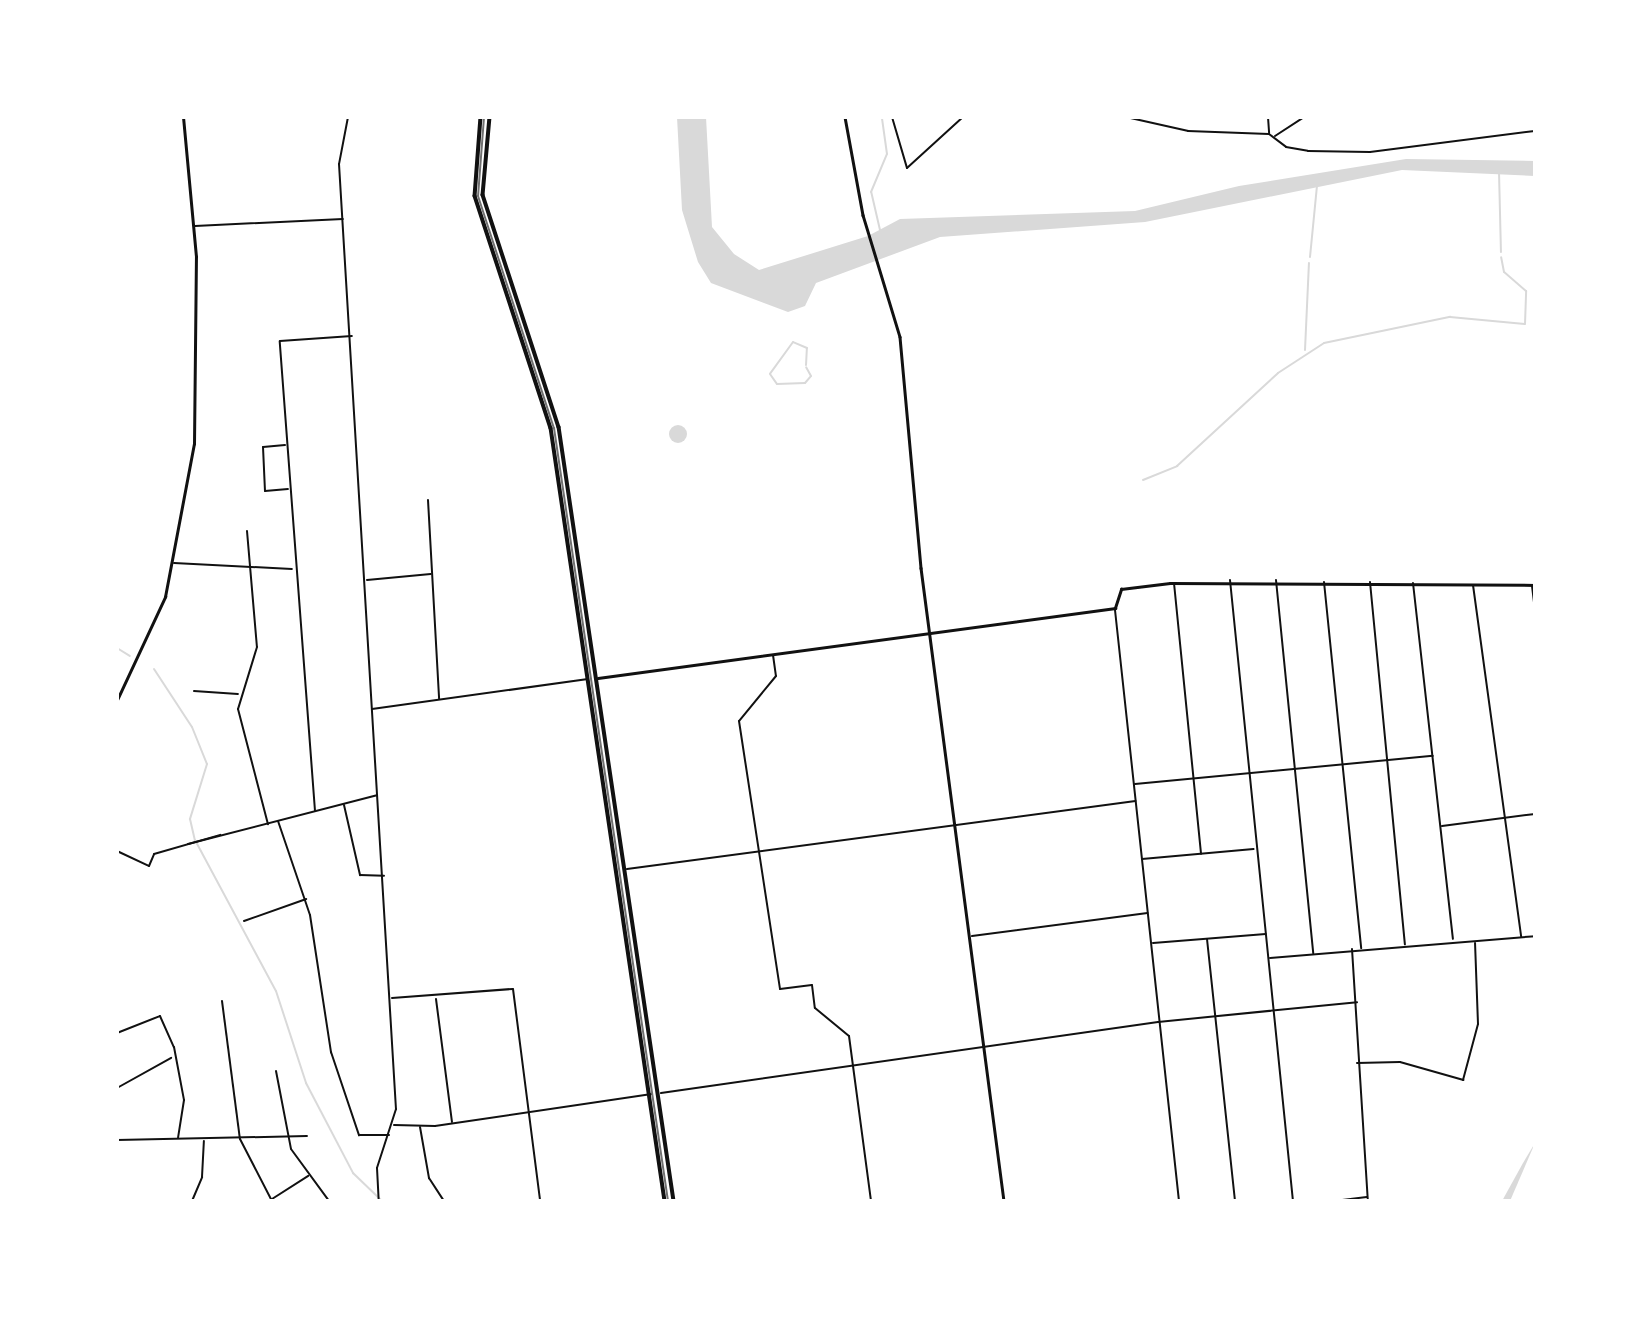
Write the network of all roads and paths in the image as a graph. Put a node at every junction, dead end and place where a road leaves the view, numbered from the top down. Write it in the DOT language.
graph roads {
  1 [pos="183,117"];
  2 [pos="348,117"];
  3 [pos="481,117"];
  4 [pos="490,117"];
  5 [pos="845,117"];
  6 [pos="892,117"];
  7 [pos="963,117"];
  8 [pos="1126,117"];
  9 [pos="1268,117"];
  10 [pos="1304,117"];
  11 [pos="1535,131"];
  12 [pos="1269,134"];
  13 [pos="1275,136"];
  14 [pos="344,219"];
  15 [pos="194,226"];
  16 [pos="352,336"];
  17 [pos="286,445"];
  18 [pos="289,489"];
  19 [pos="428,500"];
  20 [pos="247,531"];
  21 [pos="174,563"];
  22 [pos="293,569"];
  23 [pos="251,571"];
  24 [pos="432,574"];
  25 [pos="367,580"];
  26 [pos="1230,580"];
  27 [pos="1276,580"];
  28 [pos="1324,582"];
  29 [pos="1370,582"];
  30 [pos="1174,583"];
  31 [pos="1413,583"];
  32 [pos="1473,584"];
  33 [pos="1533,585"];
  34 [pos="1115,608"];
  35 [pos="1535,609"];
  36 [pos="929,633"];
  37 [pos="773,654"];
  38 [pos="598,678"];
  39 [pos="589,679"];
  40 [pos="194,691"];
  41 [pos="238,694"];
  42 [pos="117,700"];
  43 [pos="439,700"];
  44 [pos="371,709"];
  45 [pos="1433,756"];
  46 [pos="1387,761"];
  47 [pos="1342,765"];
  48 [pos="1295,769"];
  49 [pos="1250,774"];
  50 [pos="1192,779"];
  51 [pos="1134,785"];
  52 [pos="378,795"];
  53 [pos="1136,801"];
  54 [pos="344,804"];
  55 [pos="315,811"];
  56 [pos="1535,814"];
  57 [pos="1505,818"];
  58 [pos="278,821"];
  59 [pos="268,824"];
  60 [pos="954,824"];
  61 [pos="1442,827"];
  62 [pos="221,836"];
  63 [pos="188,844"];
  64 [pos="1255,849"];
  65 [pos="117,851"];
  66 [pos="761,851"];
  67 [pos="1201,854"];
  68 [pos="1142,859"];
  69 [pos="627,869"];
  70 [pos="619,870"];
  71 [pos="384,876"];
  72 [pos="306,899"];
  73 [pos="1147,913"];
  74 [pos="244,921"];
  75 [pos="1267,934"];
  76 [pos="1535,936"];
  77 [pos="969,937"];
  78 [pos="1521,937"];
  79 [pos="1208,939"];
  80 [pos="1453,939"];
  81 [pos="1475,942"];
  82 [pos="1151,944"];
  83 [pos="1405,944"];
  84 [pos="1361,948"];
  85 [pos="1352,949"];
  86 [pos="1313,953"];
  87 [pos="1270,958"];
  88 [pos="391,998"];
  89 [pos="436,999"];
  90 [pos="222,1001"];
  91 [pos="1357,1002"];
  92 [pos="1275,1010"];
  93 [pos="1217,1016"];
  94 [pos="1158,1022"];
  95 [pos="117,1033"];
  96 [pos="984,1048"];
  97 [pos="173,1058"];
  98 [pos="1356,1063"];
  99 [pos="853,1066"];
  100 [pos="276,1071"];
  101 [pos="117,1088"];
  102 [pos="661,1093"];
  103 [pos="652,1094"];
  104 [pos="528,1112"];
  105 [pos="452,1123"];
  106 [pos="393,1125"];
  107 [pos="420,1126"];
  108 [pos="388,1135"];
  109 [pos="289,1136"];
  110 [pos="307,1136"];
  111 [pos="178,1139"];
  112 [pos="240,1139"];
  113 [pos="117,1140"];
  114 [pos="204,1141"];
  115 [pos="309,1176"];
  116 [pos="1368,1199"];
  117 [pos="272,1200"];
  118 [pos="192,1201"];
  119 [pos="330,1201"];
  120 [pos="379,1201"];
  121 [pos="444,1201"];
  122 [pos="540,1201"];
  123 [pos="665,1201"];
  124 [pos="674,1201"];
  125 [pos="871,1201"];
  126 [pos="1004,1201"];
  127 [pos="1179,1201"];
  128 [pos="1235,1201"];
  129 [pos="1293,1201"];
  130 [pos="1334,1201"];
  1 -- 15 [label="street"];
  2 -- 14 [label="street"];
  3 -- 39 [label="main road"];
  4 -- 38 [label="main road"];
  5 -- 36 [label="street"];
  6 -- 7 [label="street"];
  8 -- 12 [label="street"];
  9 -- 12 [label="street"];
  10 -- 13 [label="street"];
  11 -- 13 [label="street"];
  12 -- 13 [label="street"];
  14 -- 15 [label="street"];
  14 -- 16 [label="street"];
  15 -- 21 [label="street"];
  16 -- 17 [label="street"];
  16 -- 25 [label="street"];
  17 -- 18 [label="street"];
  17 -- 18 [label="street"];
  18 -- 22 [label="street"];
  19 -- 24 [label="street"];
  20 -- 23 [label="street"];
  21 -- 23 [label="street"];
  21 -- 42 [label="street"];
  22 -- 23 [label="street"];
  22 -- 55 [label="street"];
  23 -- 41 [label="street"];
  24 -- 25 [label="street"];
  24 -- 43 [label="street"];
  25 -- 44 [label="street"];
  26 -- 27 [label="street"];
  26 -- 30 [label="street"];
  26 -- 49 [label="street"];
  27 -- 28 [label="street"];
  27 -- 48 [label="street"];
  28 -- 29 [label="street"];
  28 -- 47 [label="street"];
  29 -- 31 [label="street"];
  29 -- 46 [label="street"];
  30 -- 34 [label="street"];
  30 -- 50 [label="street"];
  31 -- 32 [label="street"];
  31 -- 45 [label="street"];
  32 -- 33 [label="street"];
  32 -- 57 [label="street"];
  33 -- 35 [label="street"];
  34 -- 36 [label="street"];
  34 -- 51 [label="street"];
  36 -- 37 [label="street"];
  36 -- 60 [label="street"];
  37 -- 38 [label="street"];
  37 -- 66 [label="street"];
  38 -- 39 [label="main road"];
  38 -- 69 [label="main road"];
  39 -- 43 [label="street"];
  39 -- 70 [label="main road"];
  40 -- 41 [label="street"];
  41 -- 59 [label="street"];
  43 -- 44 [label="street"];
  44 -- 52 [label="street"];
  45 -- 46 [label="street"];
  45 -- 61 [label="street"];
  46 -- 47 [label="street"];
  46 -- 83 [label="street"];
  47 -- 48 [label="street"];
  47 -- 84 [label="street"];
  48 -- 49 [label="street"];
  48 -- 86 [label="street"];
  49 -- 50 [label="street"];
  49 -- 64 [label="street"];
  50 -- 51 [label="street"];
  50 -- 67 [label="street"];
  51 -- 53 [label="street"];
  52 -- 54 [label="street"];
  52 -- 71 [label="street"];
  53 -- 60 [label="street"];
  53 -- 68 [label="street"];
  54 -- 55 [label="street"];
  54 -- 71 [label="street"];
  55 -- 58 [label="street"];
  56 -- 57 [label="street"];
  57 -- 61 [label="street"];
  57 -- 78 [label="street"];
  58 -- 59 [label="street"];
  58 -- 72 [label="street"];
  59 -- 62 [label="street"];
  60 -- 66 [label="street"];
  60 -- 77 [label="street"];
  61 -- 80 [label="street"];
  62 -- 63 [label="street"];
  62 -- 63 [label="street"];
  63 -- 65 [label="street"];
  64 -- 67 [label="street"];
  64 -- 75 [label="street"];
  66 -- 69 [label="street"];
  66 -- 99 [label="street"];
  67 -- 68 [label="street"];
  68 -- 73 [label="street"];
  69 -- 70 [label="main road"];
  69 -- 102 [label="main road"];
  70 -- 103 [label="main road"];
  71 -- 88 [label="street"];
  72 -- 74 [label="street"];
  72 -- 108 [label="street"];
  73 -- 77 [label="street"];
  73 -- 82 [label="street"];
  75 -- 79 [label="street"];
  75 -- 87 [label="street"];
  76 -- 78 [label="street"];
  77 -- 96 [label="street"];
  78 -- 81 [label="street"];
  79 -- 82 [label="street"];
  79 -- 93 [label="street"];
  80 -- 81 [label="street"];
  80 -- 83 [label="street"];
  81 -- 98 [label="street"];
  82 -- 94 [label="street"];
  83 -- 84 [label="street"];
  84 -- 85 [label="street"];
  85 -- 86 [label="street"];
  85 -- 91 [label="street"];
  86 -- 87 [label="street"];
  87 -- 92 [label="street"];
  88 -- 89 [label="street"];
  88 -- 106 [label="street"];
  89 -- 104 [label="street"];
  89 -- 105 [label="street"];
  90 -- 112 [label="street"];
  91 -- 92 [label="street"];
  91 -- 98 [label="street"];
  92 -- 93 [label="street"];
  92 -- 129 [label="street"];
  93 -- 94 [label="street"];
  93 -- 128 [label="street"];
  94 -- 96 [label="street"];
  94 -- 127 [label="street"];
  95 -- 97 [label="street"];
  96 -- 99 [label="street"];
  96 -- 126 [label="street"];
  97 -- 101 [label="street"];
  97 -- 111 [label="street"];
  98 -- 116 [label="street"];
  99 -- 102 [label="street"];
  99 -- 125 [label="street"];
  100 -- 109 [label="street"];
  102 -- 103 [label="main road"];
  102 -- 124 [label="main road"];
  103 -- 104 [label="street"];
  103 -- 123 [label="main road"];
  104 -- 105 [label="street"];
  104 -- 122 [label="street"];
  105 -- 107 [label="street"];
  106 -- 107 [label="street"];
  106 -- 108 [label="street"];
  107 -- 121 [label="street"];
  108 -- 120 [label="street"];
  109 -- 110 [label="street"];
  109 -- 112 [label="street"];
  109 -- 115 [label="street"];
  111 -- 113 [label="street"];
  111 -- 114 [label="street"];
  112 -- 114 [label="street"];
  112 -- 117 [label="street"];
  114 -- 118 [label="street"];
  115 -- 117 [label="street"];
  115 -- 119 [label="street"];
  116 -- 130 [label="street"];
}
